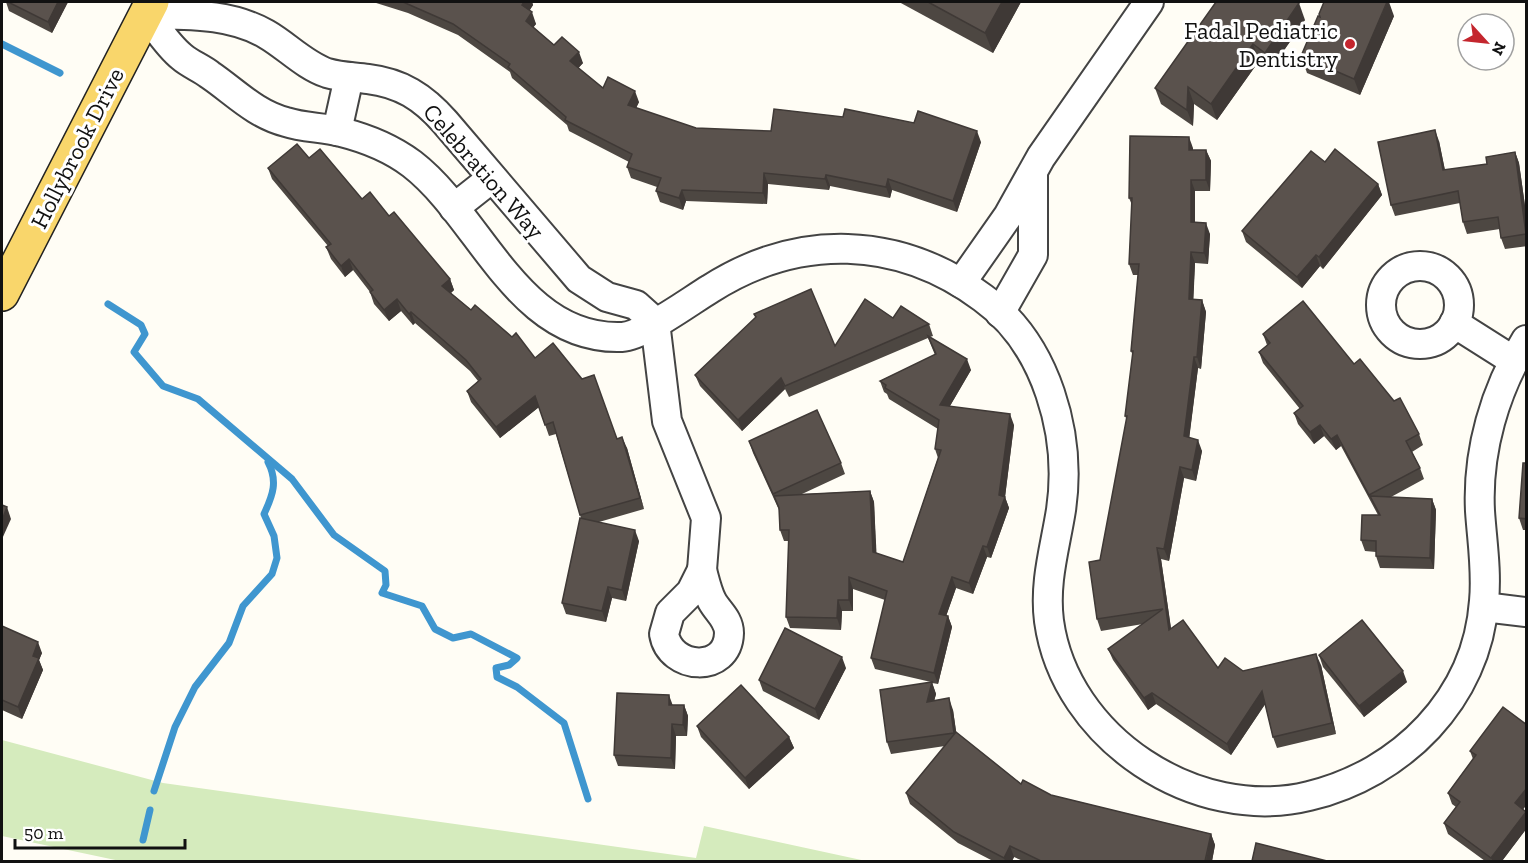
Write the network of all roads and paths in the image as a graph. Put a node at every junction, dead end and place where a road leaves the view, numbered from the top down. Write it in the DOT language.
graph roads {
  1 [pos="1149,2"];
  2 [pos="149,8"];
  3 [pos="349,77"];
  4 [pos="337,130"];
  5 [pos="1033,169"];
  6 [pos="492,178"];
  7 [pos="454,208"];
  8 [pos="961,283"];
  9 [pos="2,294"];
  10 [pos="1000,313"];
  11 [pos="655,322"];
  12 [pos="1454,323"];
  13 [pos="1520,350"];
  14 [pos="702,570"];
  15 [pos="1484,607"];
  16 [pos="1527,612"];
  1 -- 5 [label="street"];
  2 -- 3 [label="street, Celebration Way"];
  2 -- 4 [label="street, Celebration Way"];
  2 -- 9 [label="main road, Hollybrook Drive"];
  3 -- 4 [label="street"];
  3 -- 6 [label="street, Celebration Way"];
  4 -- 7 [label="street, Celebration Way"];
  5 -- 8 [label="street"];
  5 -- 10 [label="street"];
  6 -- 7 [label="street"];
  6 -- 11 [label="street, Celebration Way"];
  7 -- 11 [label="street, Celebration Way"];
  8 -- 10 [label="street, Celebration Way"];
  8 -- 11 [label="street, Celebration Way"];
  10 -- 15 [label="street, Celebration Way"];
  11 -- 14 [label="street"];
  12 -- 13 [label="street"];
  13 -- 15 [label="street, Celebration Way"];
  15 -- 16 [label="street"];
}
